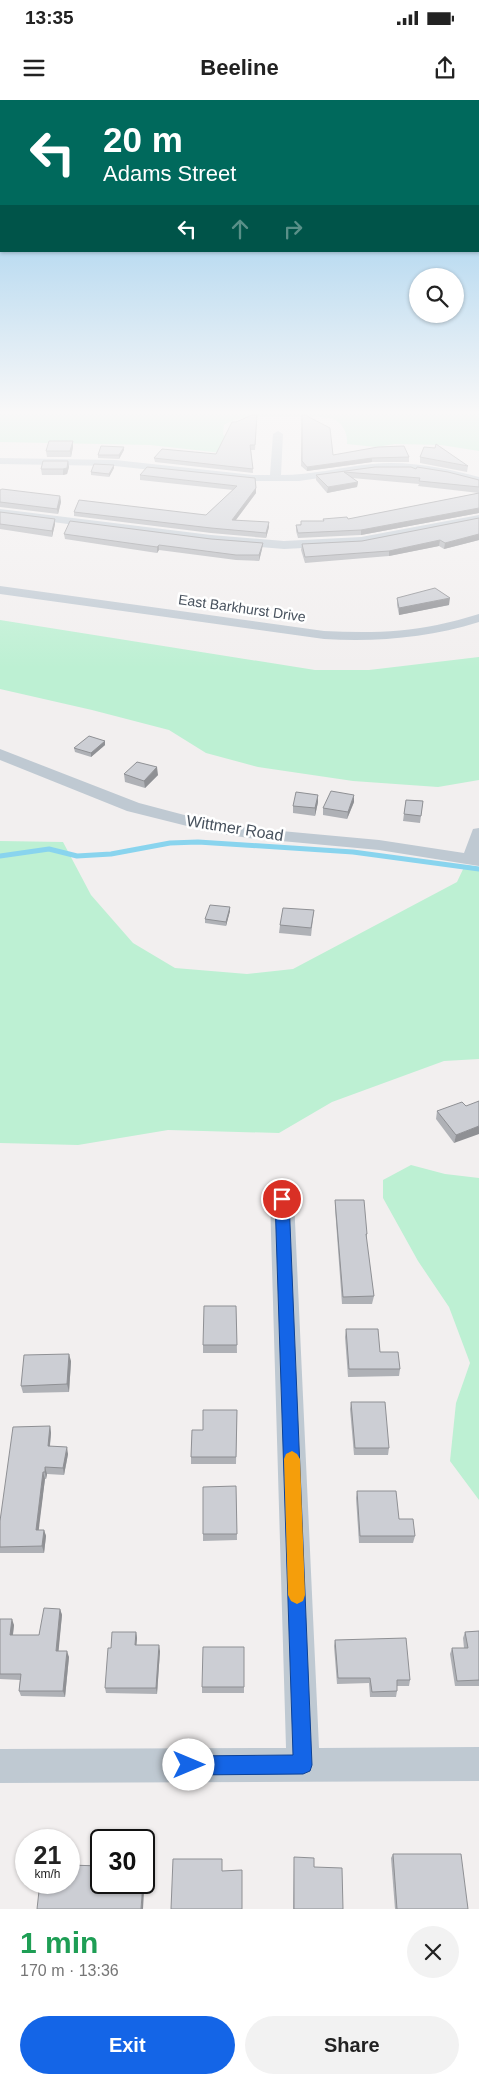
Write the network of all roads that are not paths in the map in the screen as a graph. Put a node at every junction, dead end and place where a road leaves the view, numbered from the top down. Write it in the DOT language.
graph roads {
  1 [pos="0,512"];
  2 [pos="479,518"];
  3 [pos="0,590"];
  4 [pos="479,618"];
  5 [pos="0,754"];
  6 [pos="479,833"];
  7 [pos="475,860"];
  8 [pos="282,1199"];
  9 [pos="479,1764"];
  10 [pos="303,1765"];
  11 [pos="0,1766"];
  1 -- 2 [label="street"];
  3 -- 4 [label="street, East Barkhurst Drive"];
  5 -- 7 [label="street, Wittmer Road"];
  6 -- 7 [label="street"];
  8 -- 10 [label="street"];
  9 -- 10 [label="street"];
  10 -- 11 [label="street"];
}
